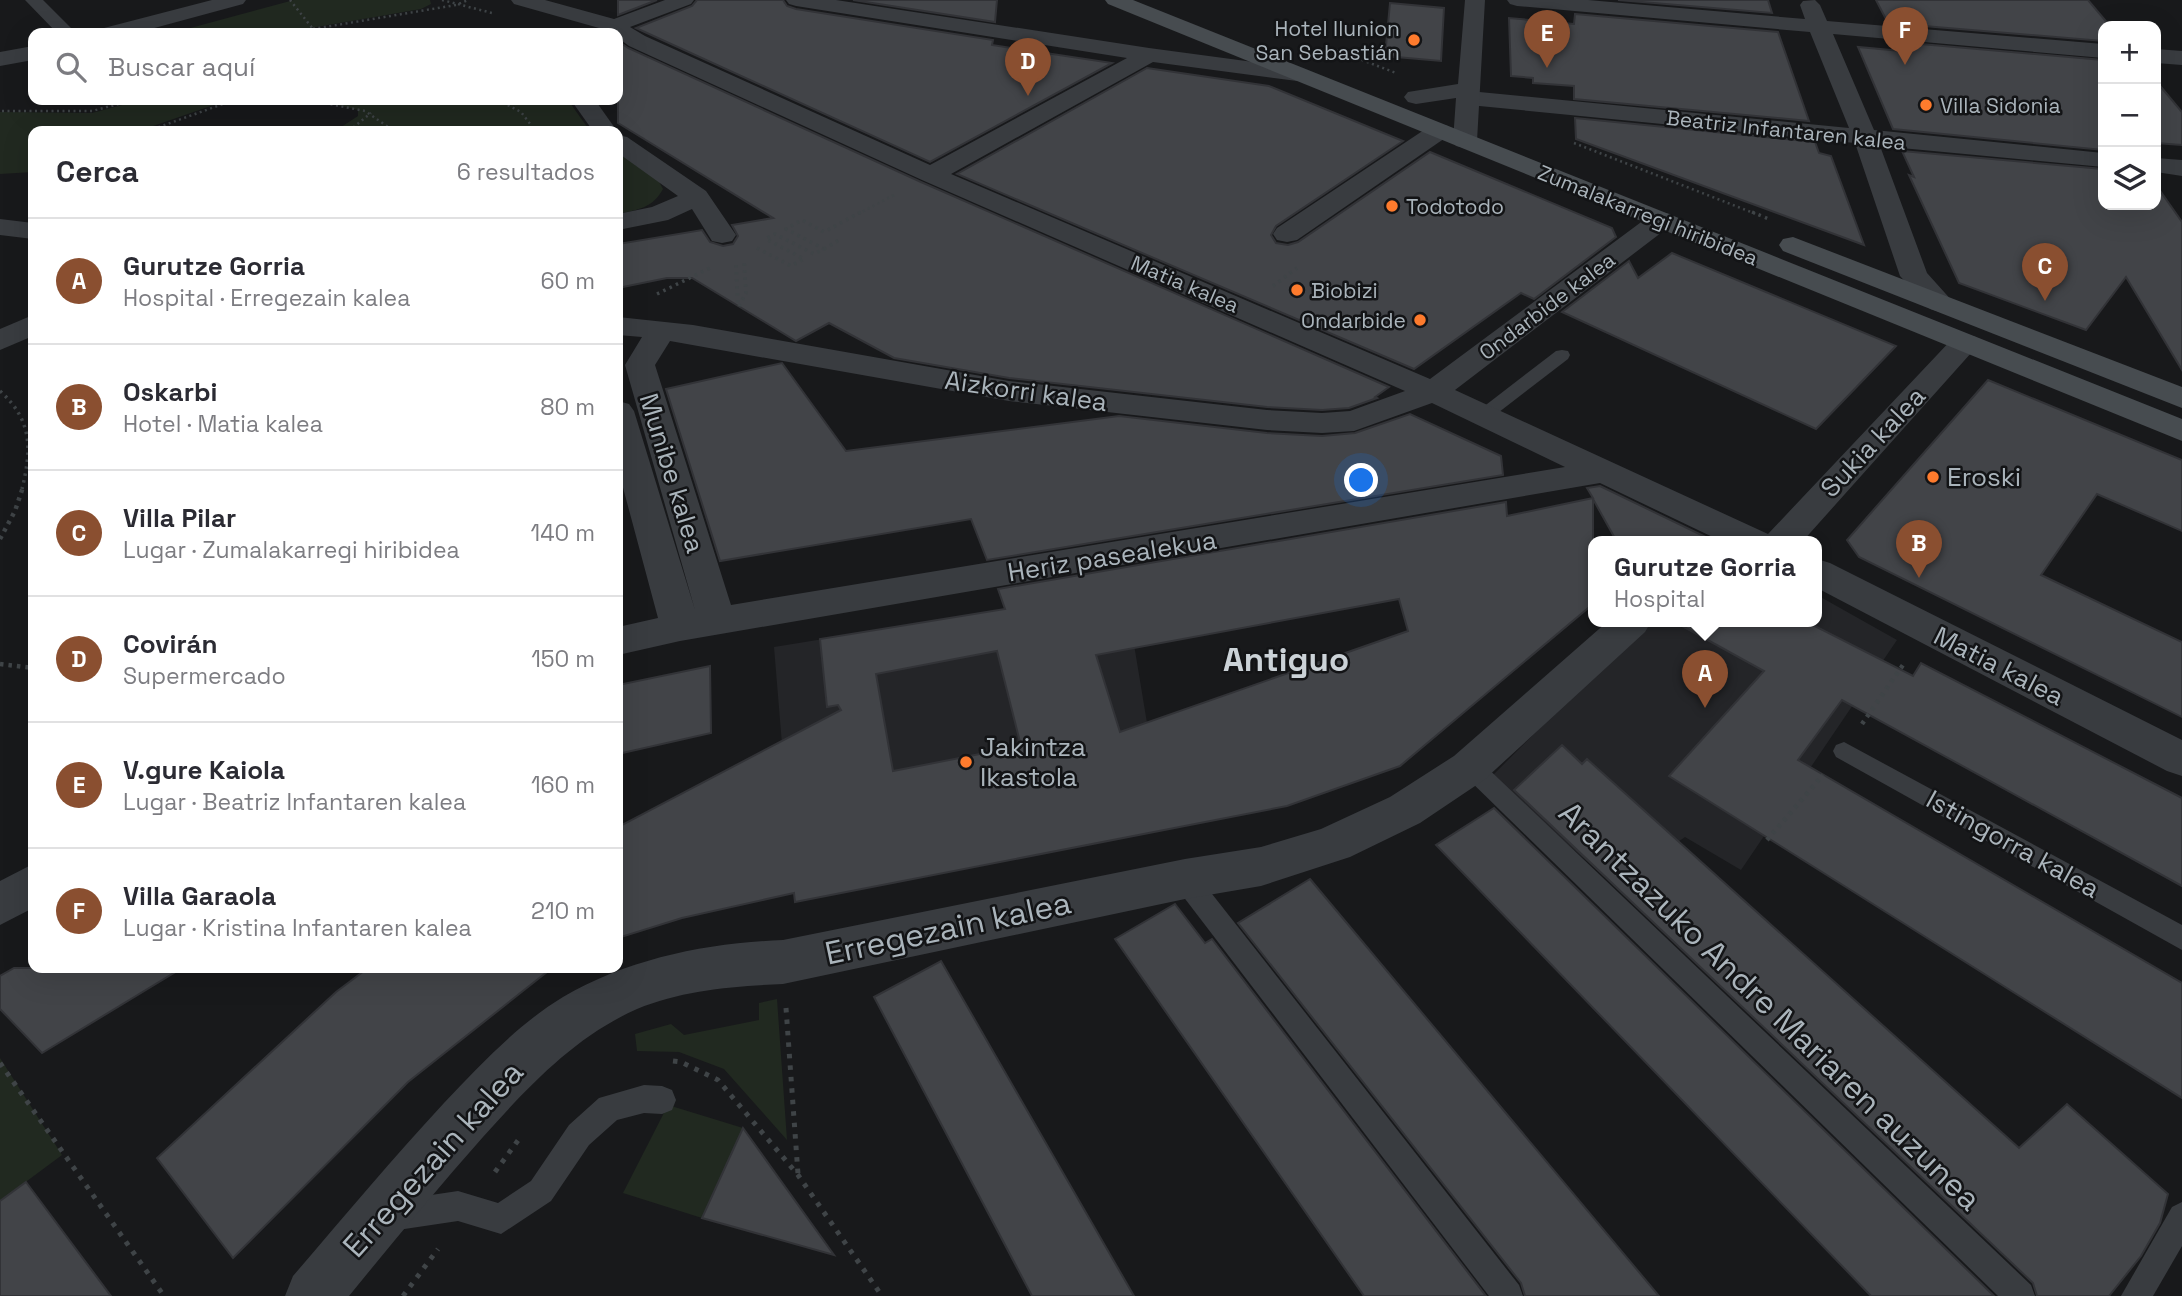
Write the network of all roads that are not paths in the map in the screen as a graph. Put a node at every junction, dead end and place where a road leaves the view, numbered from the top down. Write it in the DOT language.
graph roads {
  1 [pos="33,0"];
  2 [pos="236,0"];
  3 [pos="521,0"];
  4 [pos="684,0"];
  5 [pos="796,0"];
  6 [pos="1115,0"];
  7 [pos="1167,0"];
  8 [pos="1499,0"];
  9 [pos="1517,0"];
  10 [pos="1808,0"];
  11 [pos="1475,2"];
  12 [pos="1819,27"];
  13 [pos="61,28"];
  14 [pos="131,28"];
  15 [pos="604,28"];
  16 [pos="615,28"];
  17 [pos="623,35"];
  18 [pos="2098,51"];
  19 [pos="28,54"];
  20 [pos="1149,55"];
  21 [pos="1329,55"];
  22 [pos="2161,56"];
  23 [pos="2182,58"];
  24 [pos="0,59"];
  25 [pos="1297,74"];
  26 [pos="1390,87"];
  27 [pos="587,105"];
  28 [pos="1460,112"];
  29 [pos="601,126"];
  30 [pos="1865,138"];
  31 [pos="623,145"];
  32 [pos="2098,160"];
  33 [pos="2161,166"];
  34 [pos="2182,168"];
  35 [pos="931,175"];
  36 [pos="697,197"];
  37 [pos="1723,218"];
  38 [pos="1661,220"];
  39 [pos="623,221"];
  40 [pos="0,227"];
  41 [pos="1774,229"];
  42 [pos="28,230"];
  43 [pos="1287,234"];
  44 [pos="722,235"];
  45 [pos="1940,303"];
  46 [pos="623,326"];
  47 [pos="28,327"];
  48 [pos="662,330"];
  49 [pos="0,341"];
  50 [pos="1965,343"];
  51 [pos="1562,355"];
  52 [pos="1433,391"];
  53 [pos="2182,398"];
  54 [pos="1484,415"];
  55 [pos="623,428"];
  56 [pos="2182,431"];
  57 [pos="1606,471"];
  58 [pos="1731,536"];
  59 [pos="1787,536"];
  60 [pos="1822,575"];
  61 [pos="717,621"];
  62 [pos="680,627"];
  63 [pos="1626,627"];
  64 [pos="623,639"];
  65 [pos="1843,751"];
  66 [pos="2182,759"];
  67 [pos="1471,767"];
  68 [pos="1185,879"];
  69 [pos="28,887"];
  70 [pos="0,905"];
  71 [pos="2182,938"];
  72 [pos="662,1100"];
  73 [pos="379,1217"];
  74 [pos="2182,1217"];
  75 [pos="313,1296"];
  76 [pos="1508,1296"];
  77 [pos="2020,1296"];
  78 [pos="2136,1296"];
  1 -- 13 [label="street"];
  2 -- 14 [label="street"];
  3 -- 15 [label="street, Matia kalea"];
  4 -- 16 [label="street"];
  5 -- 20 [label="street"];
  6 -- 25 [label="main road, Zumalakarregi hiribidea"];
  7 -- 21 [label="main road"];
  8 -- 11 [label="street"];
  9 -- 12 [label="street"];
  10 -- 12 [label="street"];
  11 -- 28 [label="street"];
  12 -- 18 [label="street"];
  12 -- 30 [label="street"];
  17 -- 35 [label="street, Matia kalea"];
  19 -- 24 [label="street"];
  20 -- 25 [label="street"];
  20 -- 35 [label="street"];
  22 -- 23 [label="street"];
  25 -- 28 [label="main road, Zumalakarregi hiribidea"];
  26 -- 28 [label="main road, Zumalakarregi hiribidea"];
  27 -- 29 [label="street"];
  28 -- 30 [label="street, Beatriz Infantaren kalea"];
  28 -- 37 [label="main road, Zumalakarregi hiribidea"];
  28 -- 38 [label="main road, Zumalakarregi hiribidea"];
  28 -- 43 [label="street"];
  30 -- 32 [label="street, Beatriz Infantaren kalea"];
  30 -- 45 [label="street"];
  31 -- 36 [label="street"];
  33 -- 34 [label="street"];
  35 -- 52 [label="street, Matia kalea"];
  36 -- 39 [label="street"];
  36 -- 44 [label="street"];
  38 -- 50 [label="main road, Zumalakarregi hiribidea"];
  38 -- 52 [label="street, Ondarbide kalea"];
  40 -- 42 [label="street"];
  41 -- 45 [label="main road, Zumalakarregi hiribidea"];
  45 -- 53 [label="main road, Zumalakarregi hiribidea"];
  46 -- 48 [label="street, Aizkorri kalea"];
  47 -- 49 [label="street"];
  48 -- 52 [label="street, Aizkorri kalea"];
  48 -- 61 [label="street, Munibe kalea"];
  50 -- 56 [label="main road, Zumalakarregi hiribidea"];
  50 -- 59 [label="street, Sukia kalea"];
  51 -- 54 [label="lane"];
  52 -- 54 [label="street, Matia kalea"];
  54 -- 57 [label="street, Matia kalea"];
  55 -- 62 [label="street, Munibe kalea"];
  57 -- 58 [label="street, Matia kalea"];
  57 -- 61 [label="street, Heriz pasealekua"];
  60 -- 66 [label="street, Matia kalea"];
  61 -- 62 [label="street, Heriz pasealekua"];
  62 -- 64 [label="street, Heriz pasealekua"];
  63 -- 67 [label="street, Erregezain kalea"];
  65 -- 71 [label="lane, Istingorra kalea"];
  67 -- 68 [label="street, Erregezain kalea"];
  67 -- 77 [label="lane, Arantzazuko Andre Mariaren auzunea"];
  68 -- 73 [label="street, Erregezain kalea"];
  68 -- 76 [label="lane"];
  69 -- 70 [label="street"];
  72 -- 73 [label="lane"];
  73 -- 75 [label="street, Erregezain kalea"];
  74 -- 78 [label="lane"];
}
